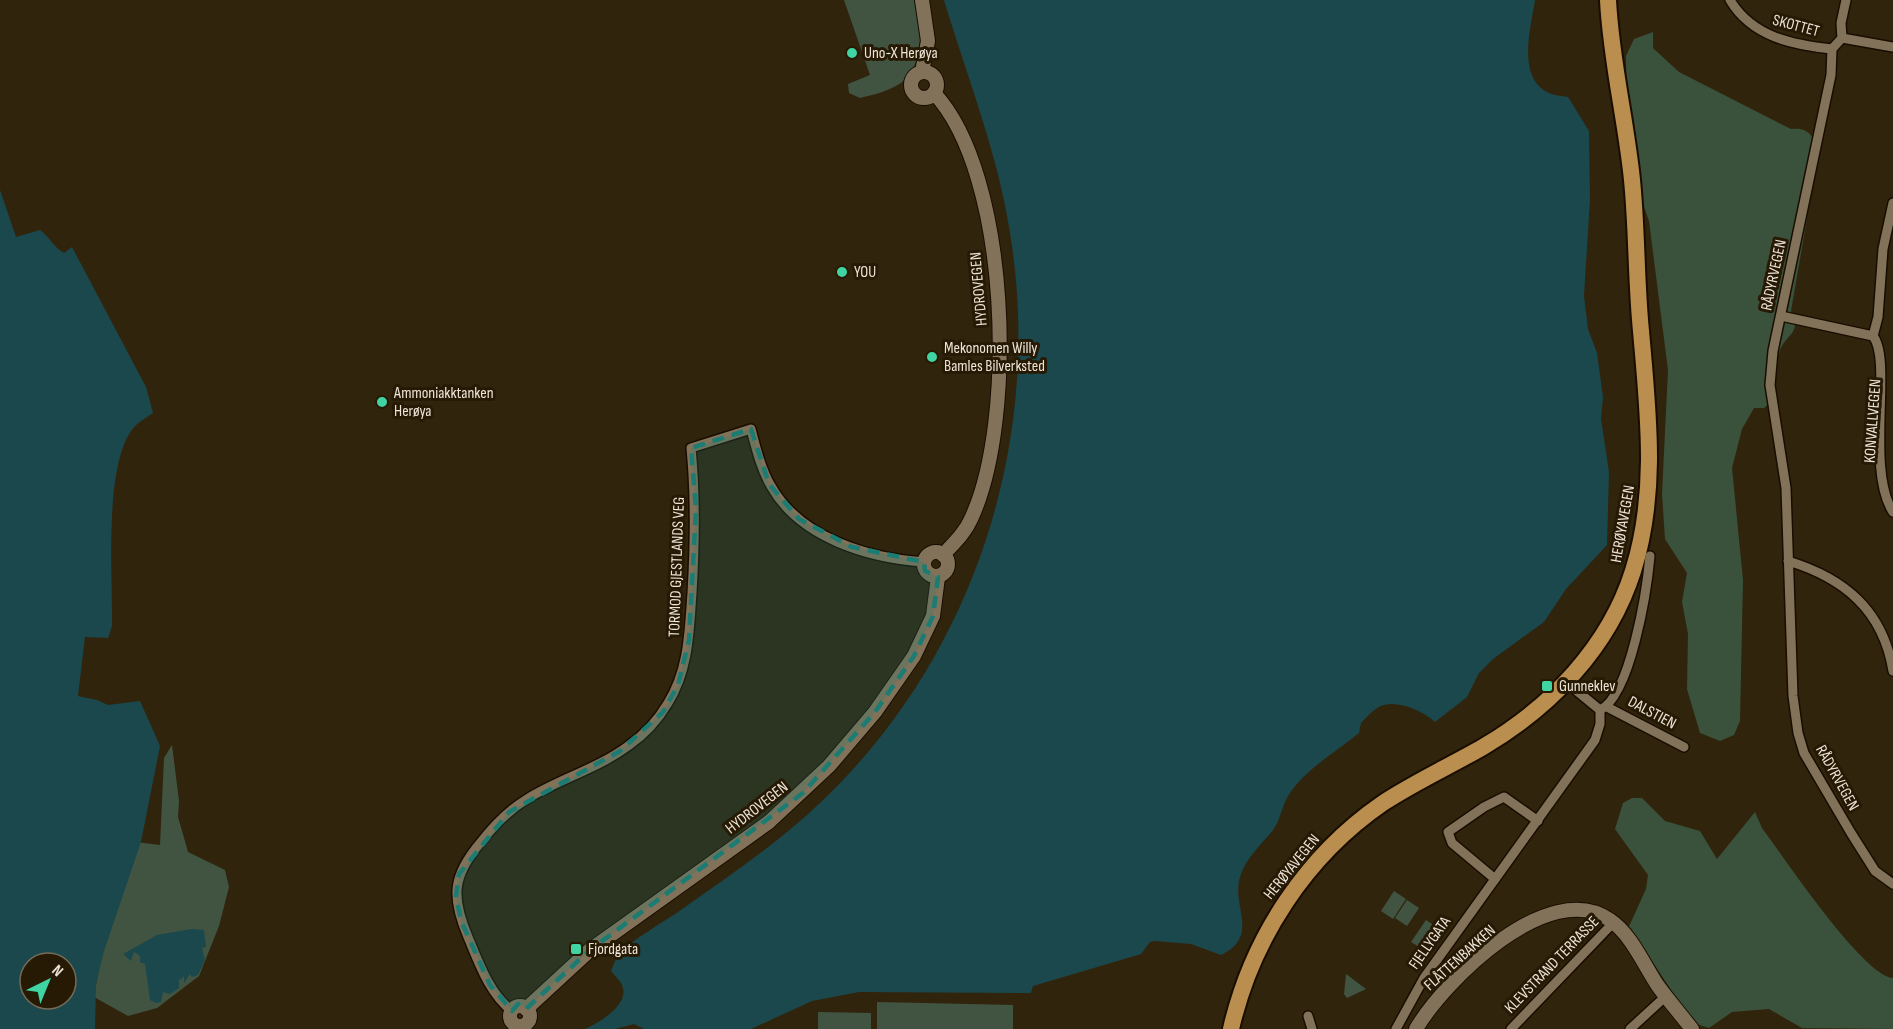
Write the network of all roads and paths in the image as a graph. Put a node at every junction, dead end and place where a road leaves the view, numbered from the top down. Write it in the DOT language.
graph roads {
  1 [pos="922,0"];
  2 [pos="1608,0"];
  3 [pos="1730,0"];
  4 [pos="1846,0"];
  5 [pos="1842,38"];
  6 [pos="1893,47"];
  7 [pos="1832,49"];
  8 [pos="922,72"];
  9 [pos="934,93"];
  10 [pos="1893,203"];
  11 [pos="1781,316"];
  12 [pos="1873,336"];
  13 [pos="1891,369"];
  14 [pos="1892,388"];
  15 [pos="1893,512"];
  16 [pos="944,555"];
  17 [pos="1650,556"];
  18 [pos="1788,561"];
  19 [pos="924,562"];
  20 [pos="938,577"];
  21 [pos="1893,671"];
  22 [pos="1566,682"];
  23 [pos="1604,708"];
  24 [pos="1684,747"];
  25 [pos="1538,821"];
  26 [pos="1495,879"];
  27 [pos="1893,884"];
  28 [pos="1614,922"];
  29 [pos="1666,996"];
  30 [pos="526,1009"];
  31 [pos="512,1011"];
  32 [pos="1308,1016"];
  33 [pos="520,1028"];
  34 [pos="1231,1029"];
  35 [pos="1312,1029"];
  36 [pos="1396,1029"];
  37 [pos="1416,1029"];
  38 [pos="1511,1029"];
  39 [pos="1630,1029"];
  40 [pos="1692,1029"];
  1 -- 8 [label="street"];
  2 -- 22 [label="highway, HERØYAVEGEN"];
  3 -- 7 [label="street, SKOTTET"];
  4 -- 5 [label="street"];
  5 -- 6 [label="street"];
  5 -- 7 [label="street"];
  7 -- 11 [label="street, RÅDYRVEGEN"];
  8 -- 9 [label="street"];
  8 -- 9 [label="street"];
  9 -- 16 [label="street, HYDROVEGEN"];
  10 -- 12 [label="street"];
  11 -- 12 [label="street"];
  11 -- 18 [label="street, RÅDYRVEGEN"];
  12 -- 13 [label="street, KONVALLVEGEN"];
  14 -- 15 [label="street, KONVALLVEGEN"];
  16 -- 19 [label="street"];
  16 -- 20 [label="street"];
  17 -- 23 [label="street, FJELLYGATA"];
  18 -- 21 [label="street"];
  18 -- 27 [label="street, RÅDYRVEGEN"];
  19 -- 20 [label="street"];
  19 -- 31 [label="street, TORMOD GJESTLANDS VEG"];
  20 -- 30 [label="street, HYDROVEGEN"];
  22 -- 23 [label="street"];
  22 -- 34 [label="highway, HERØYAVEGEN"];
  23 -- 24 [label="street, DALSTIEN"];
  23 -- 25 [label="street, FJELLYGATA"];
  25 -- 26 [label="street, FJELLYGATA"];
  25 -- 26 [label="street"];
  26 -- 36 [label="street, FJELLYGATA"];
  28 -- 29 [label="street"];
  28 -- 37 [label="street, FLÅTTENBAKKEN"];
  28 -- 38 [label="street, KLEVSTRAND TERRASSE"];
  29 -- 39 [label="street"];
  29 -- 40 [label="street"];
  30 -- 31 [label="street"];
  30 -- 33 [label="street"];
  31 -- 33 [label="street"];
  32 -- 35 [label="street"];
}
